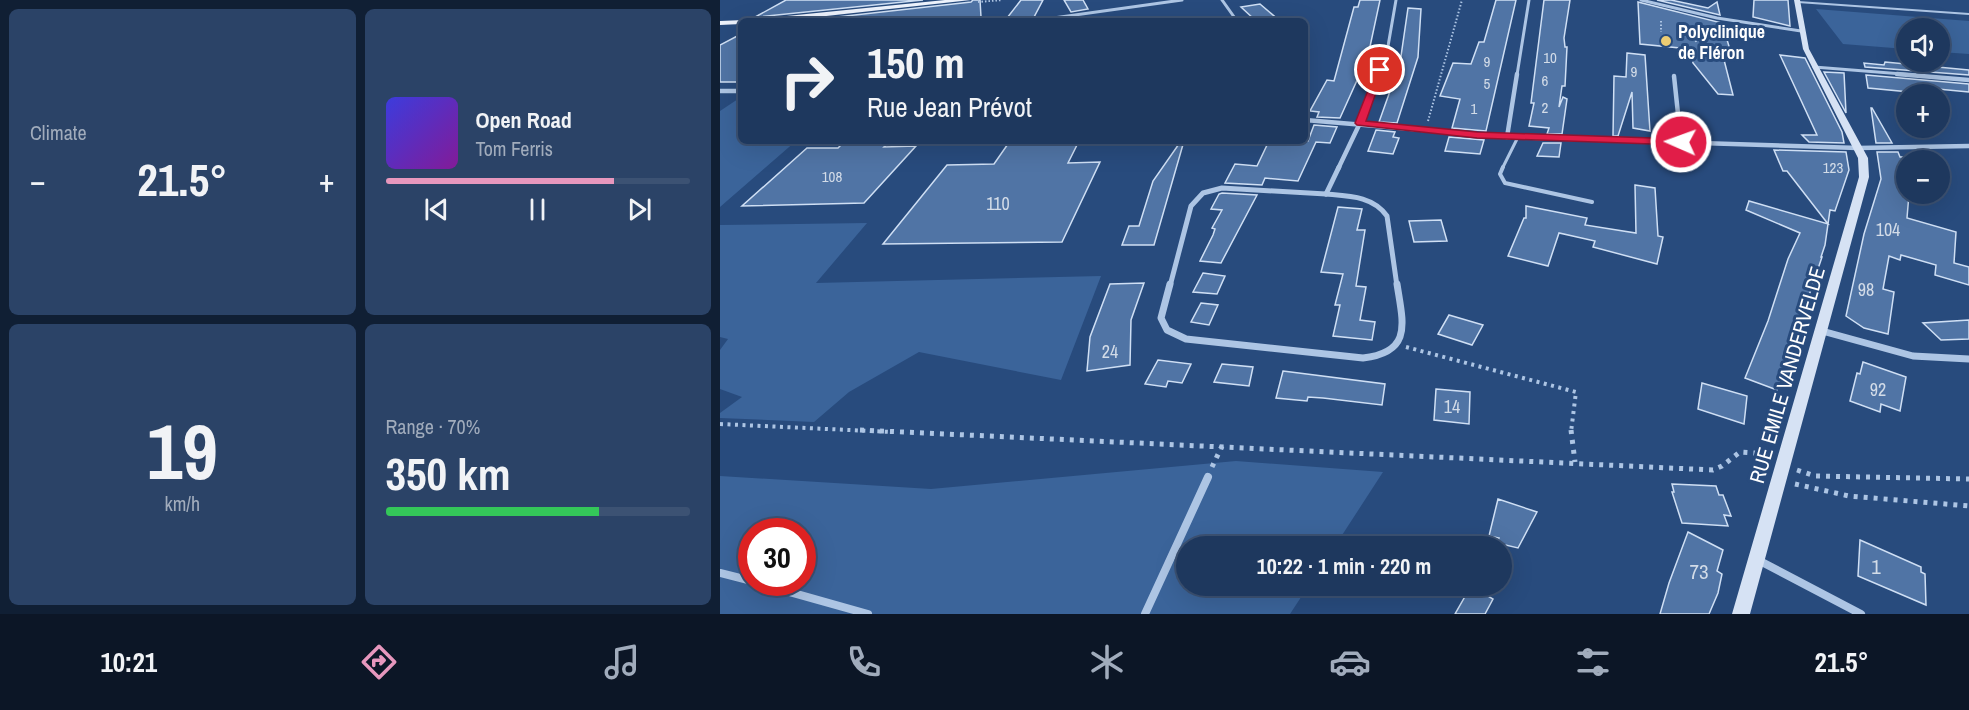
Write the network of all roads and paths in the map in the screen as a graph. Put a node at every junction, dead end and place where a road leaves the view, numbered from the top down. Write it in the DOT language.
graph roads {
  1 [pos="967,0"];
  2 [pos="1182,0"];
  3 [pos="1222,0"];
  4 [pos="1396,0"];
  5 [pos="1462,0"];
  6 [pos="1529,0"];
  7 [pos="1641,0"];
  8 [pos="1798,1"];
  9 [pos="940,2"];
  10 [pos="1969,14"];
  11 [pos="787,18"];
  12 [pos="1053,18"];
  13 [pos="1235,18"];
  14 [pos="1661,21"];
  15 [pos="738,22"];
  16 [pos="722,24"];
  17 [pos="1706,30"];
  18 [pos="1801,31"];
  19 [pos="1661,32"];
  20 [pos="1696,42"];
  21 [pos="1814,67"];
  22 [pos="1674,76"];
  23 [pos="1969,80"];
  24 [pos="720,91"];
  25 [pos="738,91"];
  26 [pos="1308,120"];
  27 [pos="1360,123"];
  28 [pos="1425,130"];
  29 [pos="1507,137"];
  30 [pos="1518,137"];
  31 [pos="1681,142"];
  32 [pos="1969,146"];
  33 [pos="1858,148"];
  34 [pos="1326,194"];
  35 [pos="1592,202"];
  36 [pos="1822,331"];
  37 [pos="1398,345"];
  38 [pos="1969,359"];
  39 [pos="720,424"];
  40 [pos="1222,446"];
  41 [pos="1575,462"];
  42 [pos="1782,464"];
  43 [pos="1208,477"];
  44 [pos="1969,479"];
  45 [pos="1778,480"];
  46 [pos="1969,506"];
  47 [pos="1757,560"];
  48 [pos="720,573"];
  49 [pos="738,578"];
  50 [pos="803,596"];
  51 [pos="868,614"];
  52 [pos="1145,614"];
  53 [pos="1741,614"];
  54 [pos="1861,614"];
  1 -- 9 [label="main road"];
  2 -- 12 [label="street"];
  3 -- 13 [label="street"];
  4 -- 27 [label="street"];
  5 -- 28 [label="path"];
  6 -- 29 [label="street"];
  7 -- 18 [label="street"];
  8 -- 10 [label="lane"];
  8 -- 18 [label="main road, RUE EMILE VANDERVELDE"];
  9 -- 11 [label="main road"];
  14 -- 19 [label="path"];
  15 -- 16 [label="main road"];
  17 -- 20 [label="path"];
  18 -- 21 [label="main road, RUE EMILE VANDERVELDE"];
  21 -- 23 [label="street"];
  21 -- 33 [label="main road, RUE EMILE VANDERVELDE"];
  22 -- 31 [label="street"];
  24 -- 25 [label="street"];
  26 -- 27 [label="street"];
  27 -- 28 [label="street"];
  27 -- 34 [label="street"];
  28 -- 29 [label="street"];
  29 -- 30 [label="street"];
  30 -- 31 [label="street"];
  30 -- 35 [label="lane"];
  31 -- 33 [label="street"];
  32 -- 33 [label="street"];
  33 -- 36 [label="main road, RUE EMILE VANDERVELDE"];
  34 -- 37 [label="street"];
  34 -- 37 [label="street"];
  36 -- 38 [label="street"];
  36 -- 42 [label="main road, RUE EMILE VANDERVELDE"];
  37 -- 41 [label="path"];
  39 -- 40 [label="path"];
  40 -- 41 [label="path"];
  40 -- 43 [label="path"];
  41 -- 42 [label="path"];
  42 -- 44 [label="path"];
  42 -- 45 [label="main road, RUE EMILE VANDERVELDE"];
  43 -- 52 [label="street"];
  45 -- 46 [label="path"];
  45 -- 47 [label="main road, RUE EMILE VANDERVELDE"];
  47 -- 53 [label="main road, RUE EMILE VANDERVELDE"];
  47 -- 54 [label="street"];
  48 -- 49 [label="street"];
  50 -- 51 [label="street"];
}
